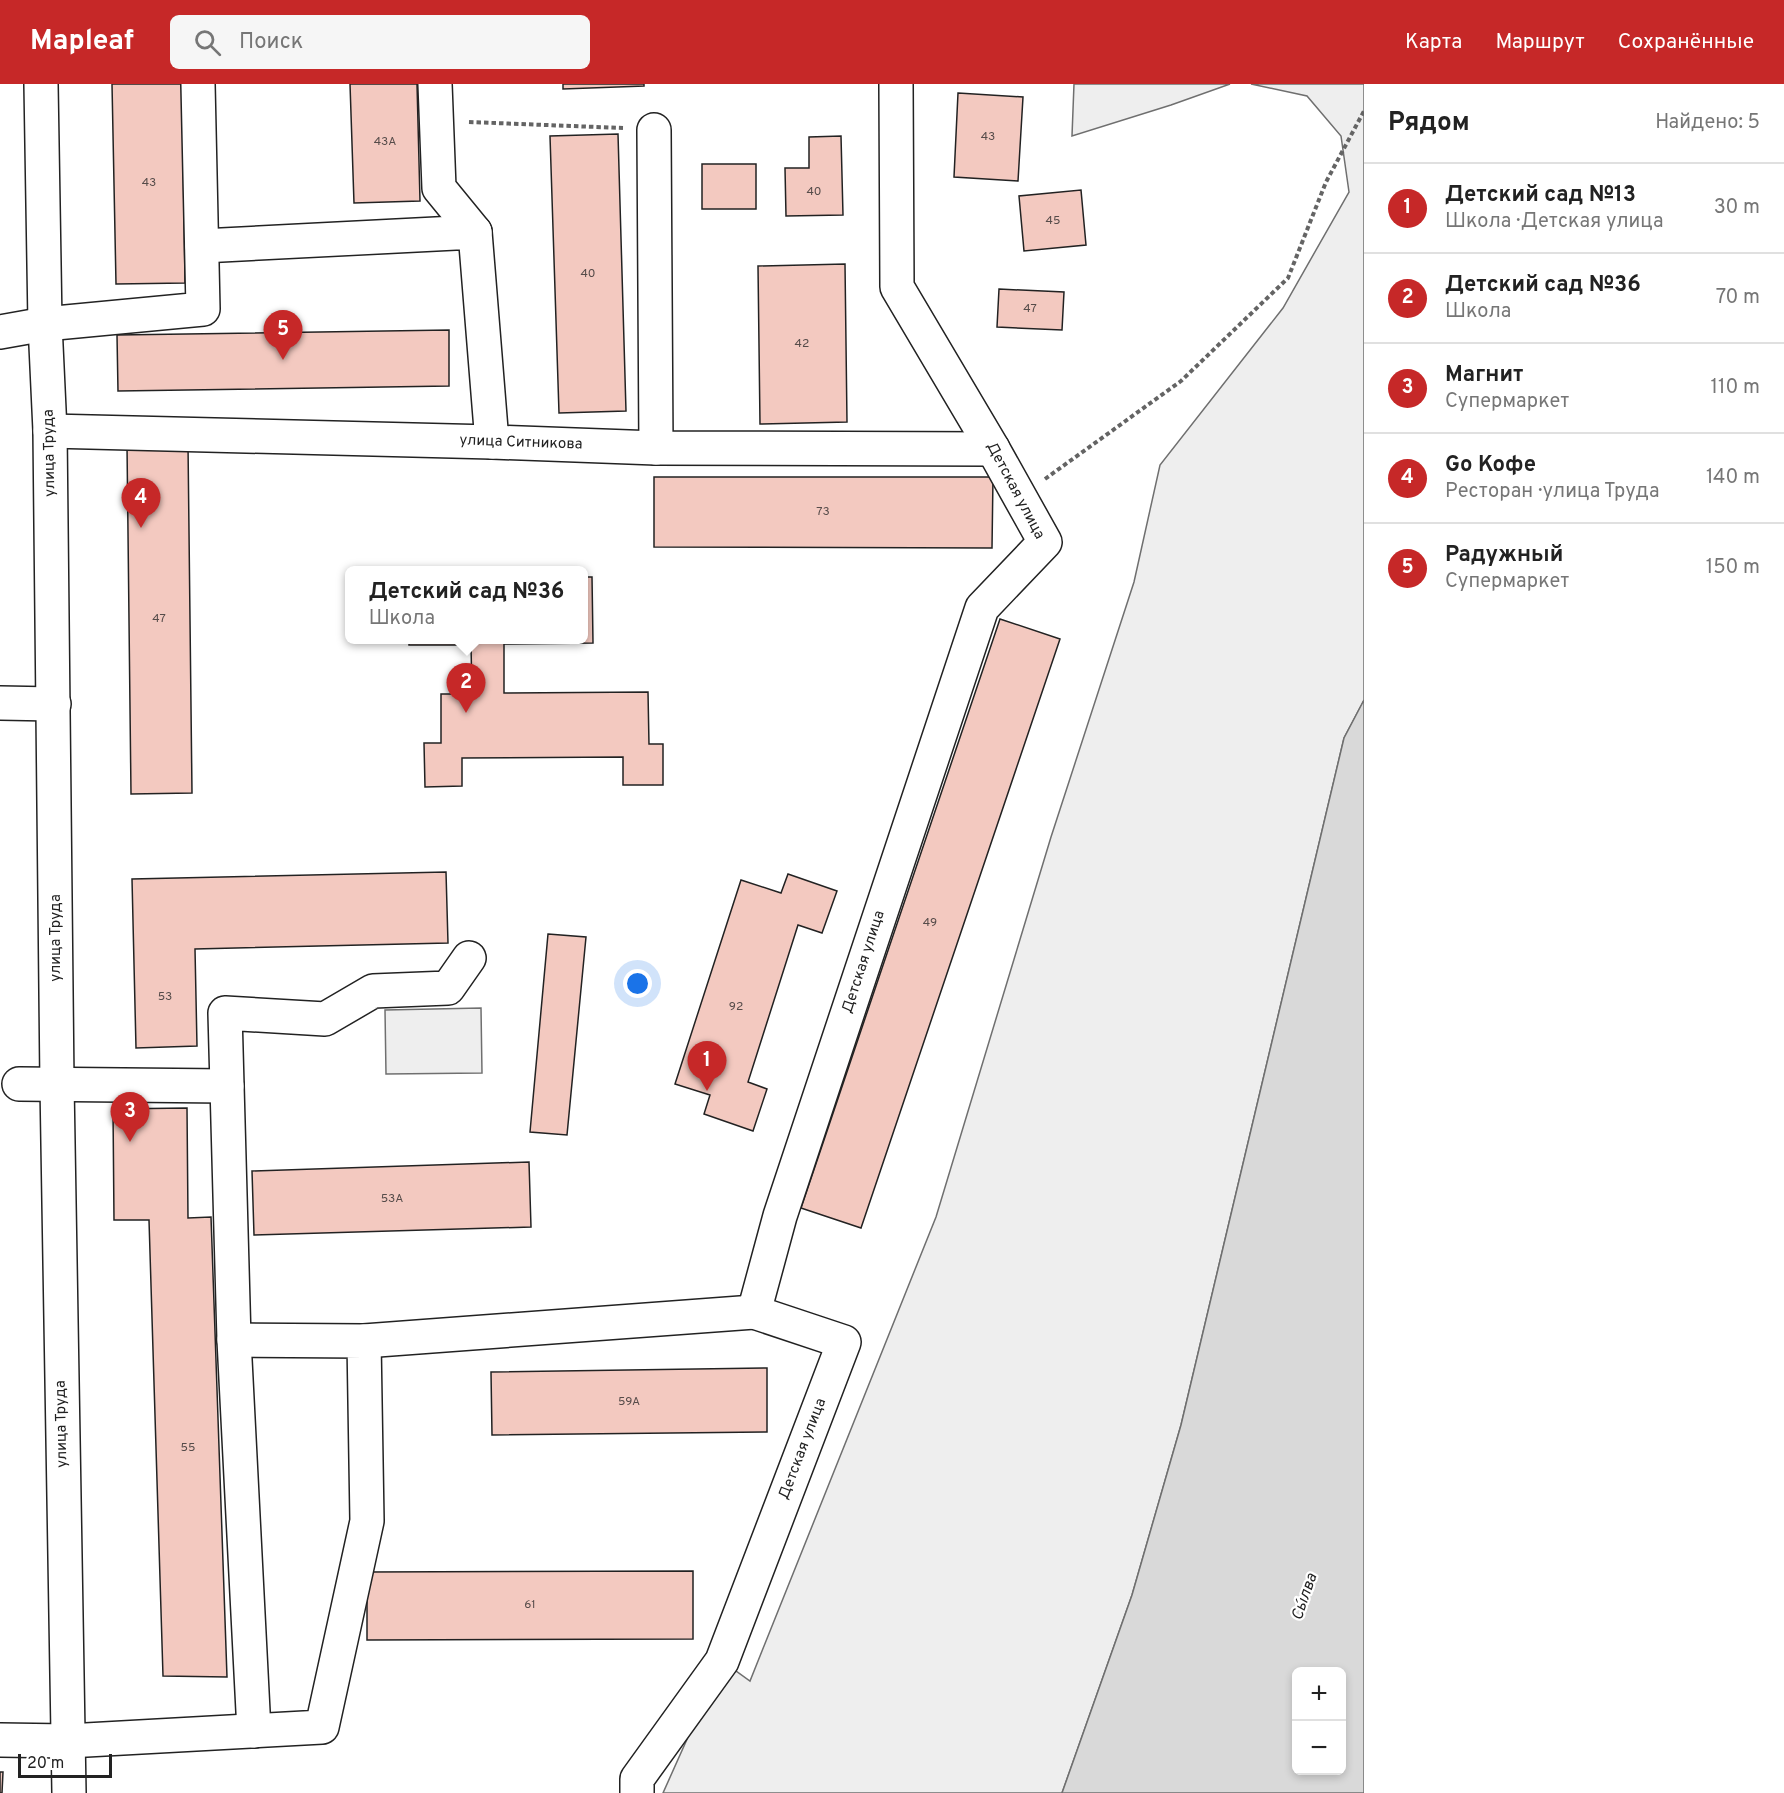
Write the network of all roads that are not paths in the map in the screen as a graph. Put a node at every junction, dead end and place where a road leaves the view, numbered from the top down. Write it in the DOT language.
graph roads {
  1 [pos="41,84"];
  2 [pos="198,84"];
  3 [pos="435,84"];
  4 [pos="896,84"];
  5 [pos="654,130"];
  6 [pos="476,232"];
  7 [pos="202,246"];
  8 [pos="45,324"];
  9 [pos="0,332"];
  10 [pos="50,431"];
  11 [pos="492,442"];
  12 [pos="656,448"];
  13 [pos="993,449"];
  14 [pos="0,703"];
  15 [pos="54,704"];
  16 [pos="469,958"];
  17 [pos="19,1084"];
  18 [pos="57,1084"];
  19 [pos="227,1086"];
  20 [pos="754,1312"];
  21 [pos="234,1340"];
  22 [pos="364,1341"];
  23 [pos="254,1731"];
  24 [pos="0,1740"];
  25 [pos="68,1741"];
  26 [pos="69,1793"];
  27 [pos="637,1793"];
  1 -- 8 [label="street, улица Труда"];
  2 -- 7 [label="street"];
  3 -- 6 [label="street"];
  4 -- 13 [label="street, Детская улица"];
  5 -- 12 [label="street"];
  6 -- 7 [label="street"];
  6 -- 11 [label="street"];
  7 -- 8 [label="street"];
  8 -- 9 [label="street"];
  8 -- 10 [label="street, улица Труда"];
  10 -- 11 [label="street, улица Ситникова"];
  10 -- 15 [label="street, улица Труда"];
  11 -- 12 [label="street, улица Ситникова"];
  12 -- 13 [label="street, улица Ситникова"];
  13 -- 20 [label="street, Детская улица"];
  14 -- 15 [label="street"];
  15 -- 18 [label="street, улица Труда"];
  16 -- 19 [label="street"];
  17 -- 18 [label="street"];
  18 -- 19 [label="street"];
  18 -- 25 [label="street, улица Труда"];
  19 -- 21 [label="street"];
  20 -- 22 [label="street"];
  20 -- 27 [label="street, Детская улица"];
  21 -- 22 [label="street"];
  21 -- 23 [label="street"];
  22 -- 23 [label="street"];
  23 -- 25 [label="street"];
  24 -- 25 [label="street"];
  25 -- 26 [label="street, улица Труда"];
}
